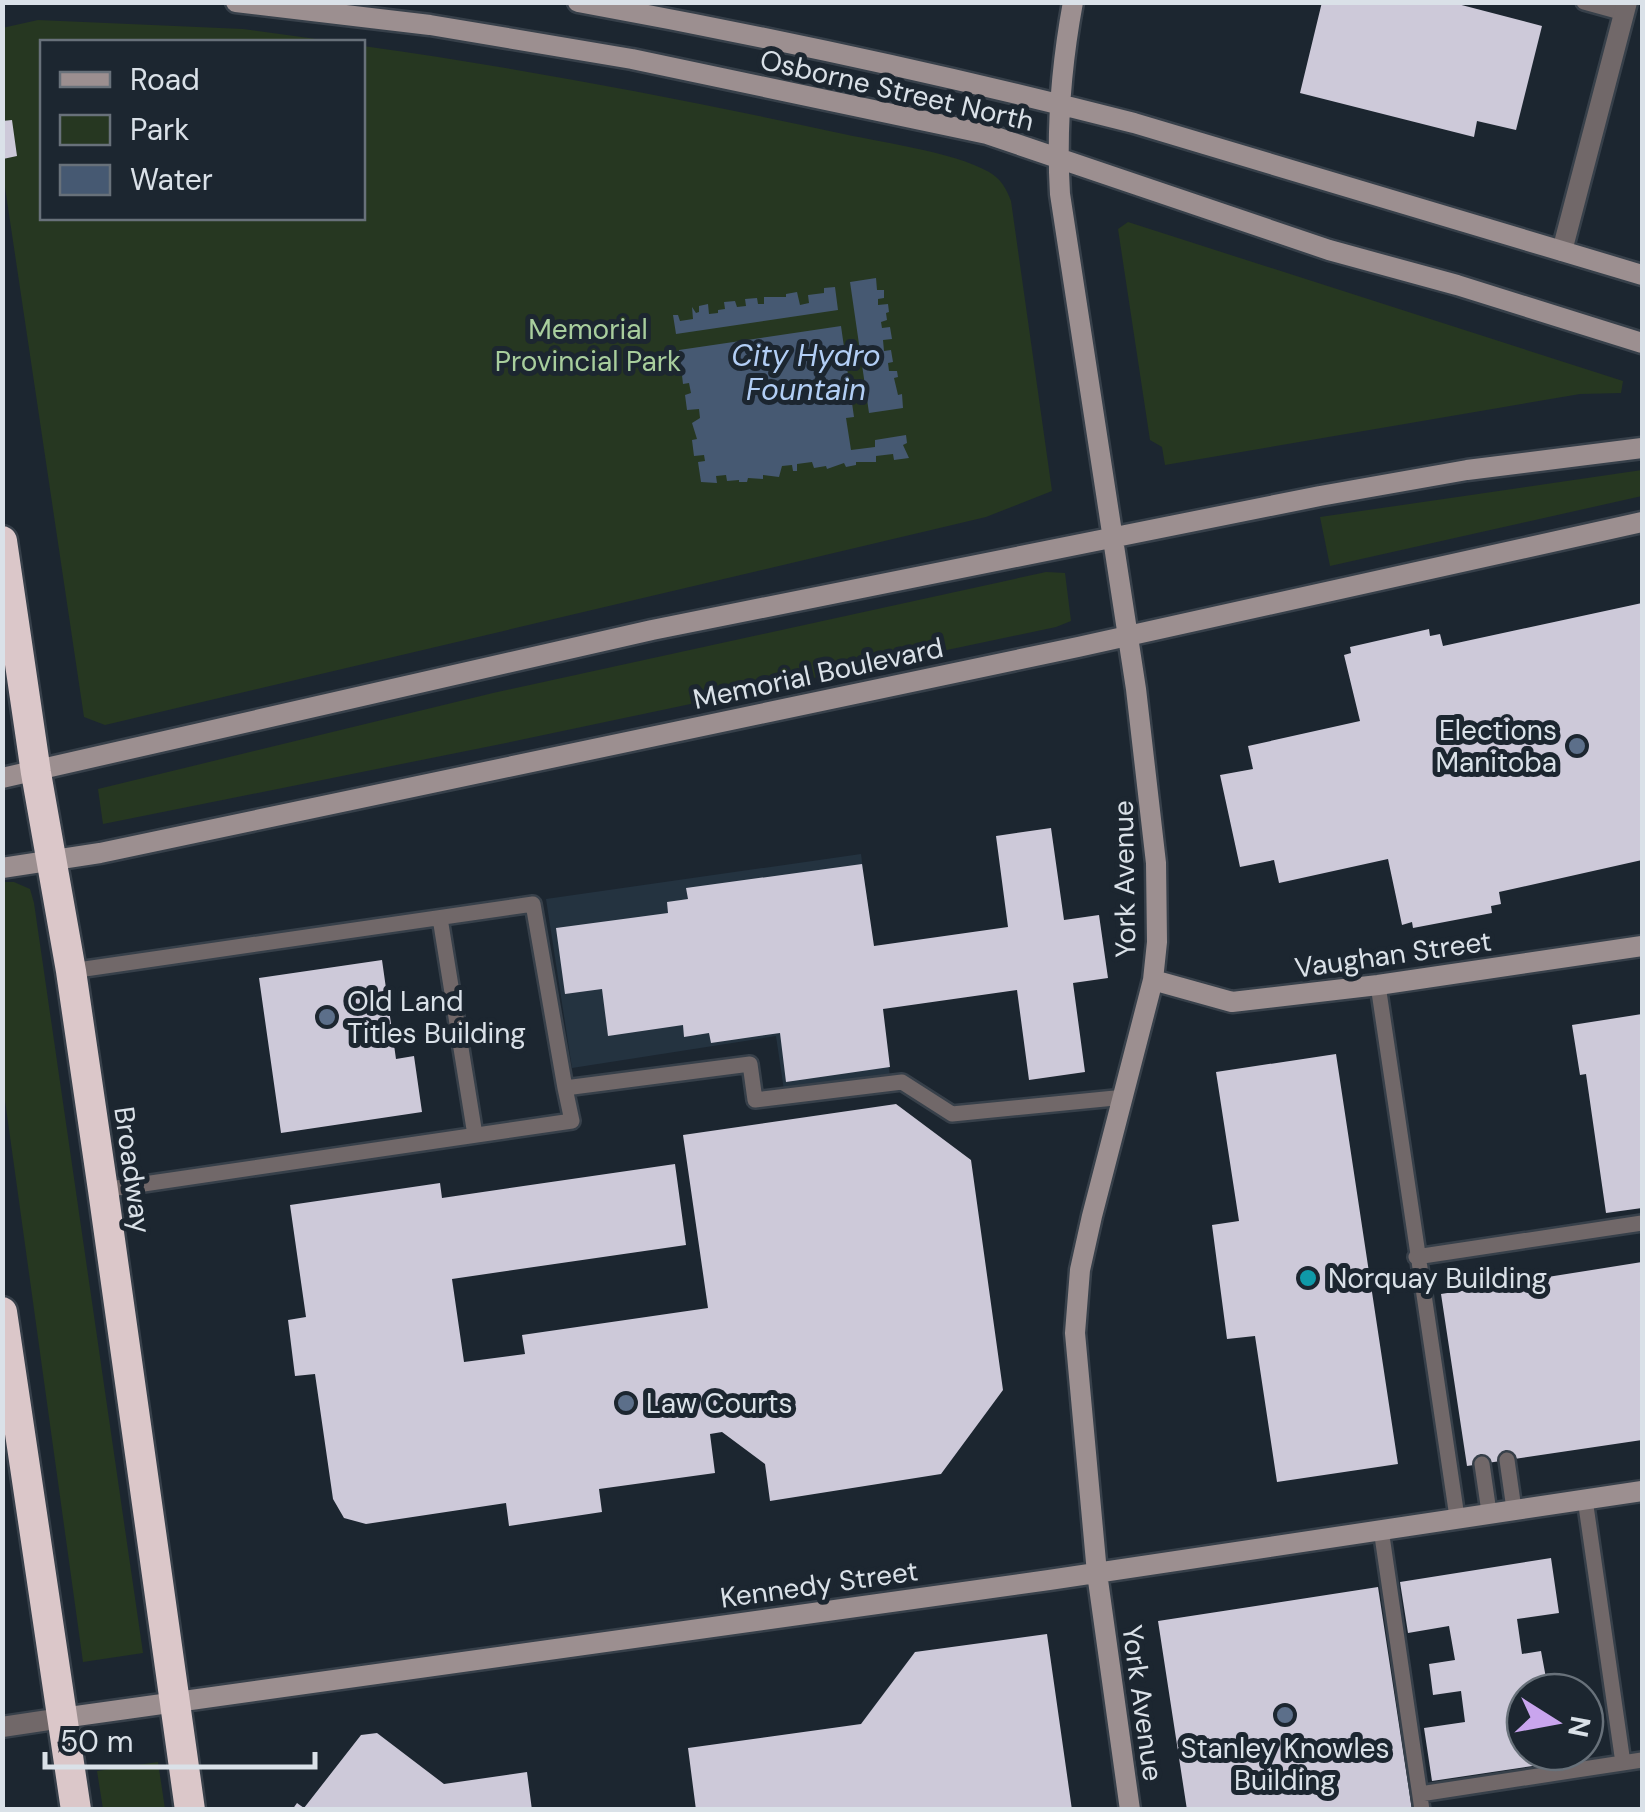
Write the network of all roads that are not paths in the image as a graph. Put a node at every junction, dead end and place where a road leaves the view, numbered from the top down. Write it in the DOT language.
graph roads {
  1 [pos="236,2"];
  2 [pos="578,2"];
  3 [pos="1073,2"];
  4 [pos="1584,2"];
  5 [pos="1626,8"];
  6 [pos="1058,104"];
  7 [pos="1058,158"];
  8 [pos="1562,251"];
  9 [pos="1642,275"];
  10 [pos="1642,343"];
  11 [pos="1642,448"];
  12 [pos="1642,522"];
  13 [pos="1113,538"];
  14 [pos="2,542"];
  15 [pos="1127,634"];
  16 [pos="36,773"];
  17 [pos="2,778"];
  18 [pos="51,862"];
  19 [pos="2,868"];
  20 [pos="440,918"];
  21 [pos="1642,946"];
  22 [pos="70,970"];
  23 [pos="1153,980"];
  24 [pos="1378,985"];
  25 [pos="566,1088"];
  26 [pos="1124,1097"];
  27 [pos="475,1135"];
  28 [pos="103,1190"];
  29 [pos="1642,1223"];
  30 [pos="1416,1257"];
  31 [pos="2,1312"];
  32 [pos="1508,1460"];
  33 [pos="1482,1464"];
  34 [pos="1642,1490"];
  35 [pos="1585,1499"];
  36 [pos="1514,1509"];
  37 [pos="1489,1512"];
  38 [pos="1457,1517"];
  39 [pos="1381,1529"];
  40 [pos="1097,1573"];
  41 [pos="174,1701"];
  42 [pos="62,1718"];
  43 [pos="2,1726"];
  44 [pos="1642,1760"];
  45 [pos="1622,1764"];
  46 [pos="1421,1802"];
  47 [pos="76,1810"];
  48 [pos="190,1810"];
  49 [pos="1130,1810"];
  1 -- 7 [label="main road, Osborne Street North"];
  2 -- 6 [label="main road, Osborne Street North"];
  3 -- 6 [label="main road, York Avenue"];
  4 -- 5 [label="lane"];
  5 -- 8 [label="street"];
  6 -- 7 [label="main road, York Avenue"];
  6 -- 8 [label="main road, Osborne Street North"];
  7 -- 10 [label="main road, Osborne Street North"];
  7 -- 13 [label="main road, York Avenue"];
  8 -- 9 [label="main road, Osborne Street North"];
  11 -- 13 [label="main road"];
  12 -- 15 [label="main road, Memorial Boulevard"];
  13 -- 15 [label="main road, York Avenue"];
  13 -- 16 [label="main road"];
  14 -- 16 [label="highway, Broadway"];
  15 -- 18 [label="main road, Memorial Boulevard"];
  15 -- 23 [label="main road, York Avenue"];
  16 -- 17 [label="main road"];
  16 -- 18 [label="highway, Broadway"];
  18 -- 19 [label="main road, Memorial Boulevard"];
  18 -- 22 [label="highway, Broadway"];
  20 -- 22 [label="lane"];
  20 -- 25 [label="lane"];
  20 -- 27 [label="lane"];
  21 -- 24 [label="main road, Vaughan Street"];
  22 -- 28 [label="highway, Broadway"];
  23 -- 24 [label="main road, Vaughan Street"];
  23 -- 26 [label="main road, York Avenue"];
  24 -- 30 [label="lane"];
  25 -- 26 [label="lane"];
  25 -- 27 [label="lane"];
  26 -- 40 [label="main road, York Avenue"];
  27 -- 28 [label="lane"];
  28 -- 41 [label="highway, Broadway"];
  29 -- 30 [label="lane"];
  30 -- 38 [label="lane"];
  31 -- 42 [label="highway"];
  32 -- 36 [label="lane"];
  33 -- 37 [label="lane"];
  34 -- 35 [label="main road, Kennedy Street"];
  35 -- 36 [label="main road, Kennedy Street"];
  35 -- 45 [label="lane"];
  36 -- 37 [label="main road, Kennedy Street"];
  37 -- 38 [label="main road, Kennedy Street"];
  38 -- 39 [label="main road, Kennedy Street"];
  39 -- 40 [label="main road, Kennedy Street"];
  39 -- 46 [label="lane"];
  40 -- 41 [label="main road, Kennedy Street"];
  40 -- 49 [label="main road, York Avenue"];
  41 -- 42 [label="main road, Kennedy Street"];
  41 -- 48 [label="highway, Broadway"];
  42 -- 43 [label="street, Kennedy Street"];
  42 -- 47 [label="highway"];
  44 -- 45 [label="lane"];
  45 -- 46 [label="lane"];
}
